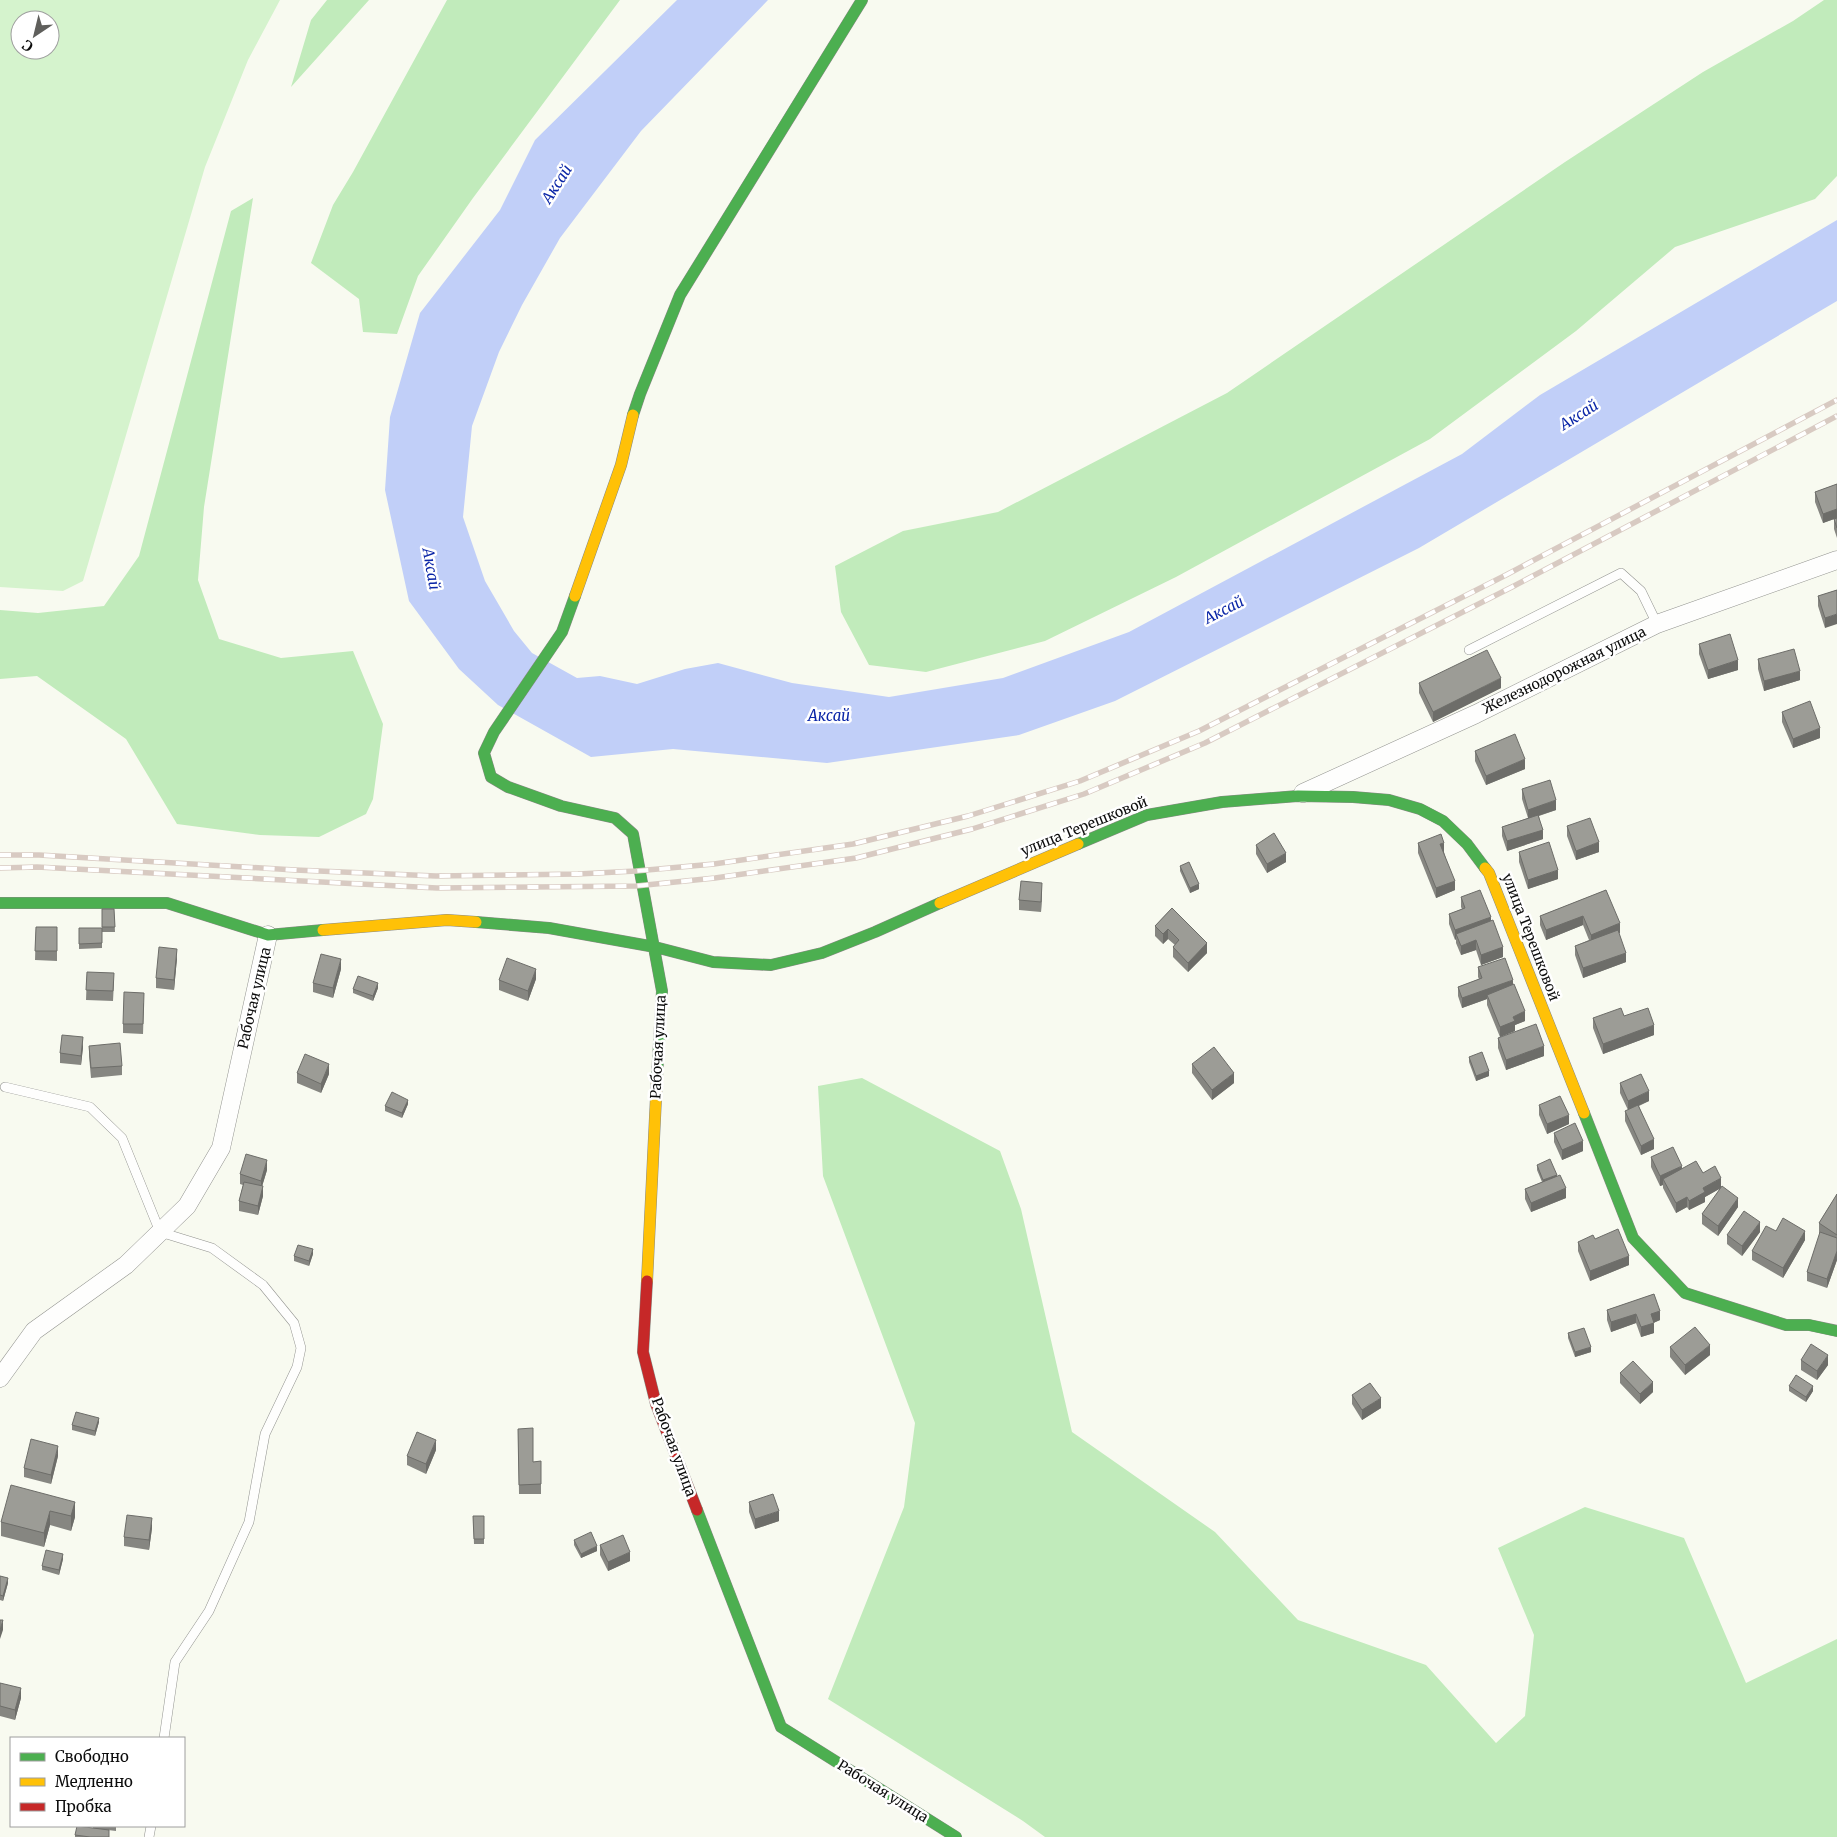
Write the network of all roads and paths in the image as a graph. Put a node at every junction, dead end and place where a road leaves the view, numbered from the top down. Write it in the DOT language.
graph roads {
  1 [pos="862,0"];
  2 [pos="1837,560"];
  3 [pos="1657,624"];
  4 [pos="1469,650"];
  5 [pos="1298,796"];
  6 [pos="0,903"];
  7 [pos="268,935"];
  8 [pos="655,947"];
  9 [pos="4,1088"];
  10 [pos="160,1232"];
  11 [pos="1837,1331"];
  12 [pos="0,1378"];
  13 [pos="164,1737"];
  14 [pos="956,1837"];
  1 -- 8 [label="street"];
  2 -- 3 [label="street, Железнодорожная улица"];
  3 -- 4 [label="lane"];
  3 -- 5 [label="street, Железнодорожная улица"];
  5 -- 8 [label="street, улица Терешковой"];
  5 -- 11 [label="street, улица Терешковой"];
  6 -- 7 [label="street"];
  7 -- 8 [label="street, Рабочая улица"];
  7 -- 10 [label="street, Рабочая улица"];
  8 -- 14 [label="street, Рабочая улица"];
  9 -- 10 [label="lane"];
  10 -- 12 [label="street, Рабочая улица"];
  10 -- 13 [label="lane"];
}
